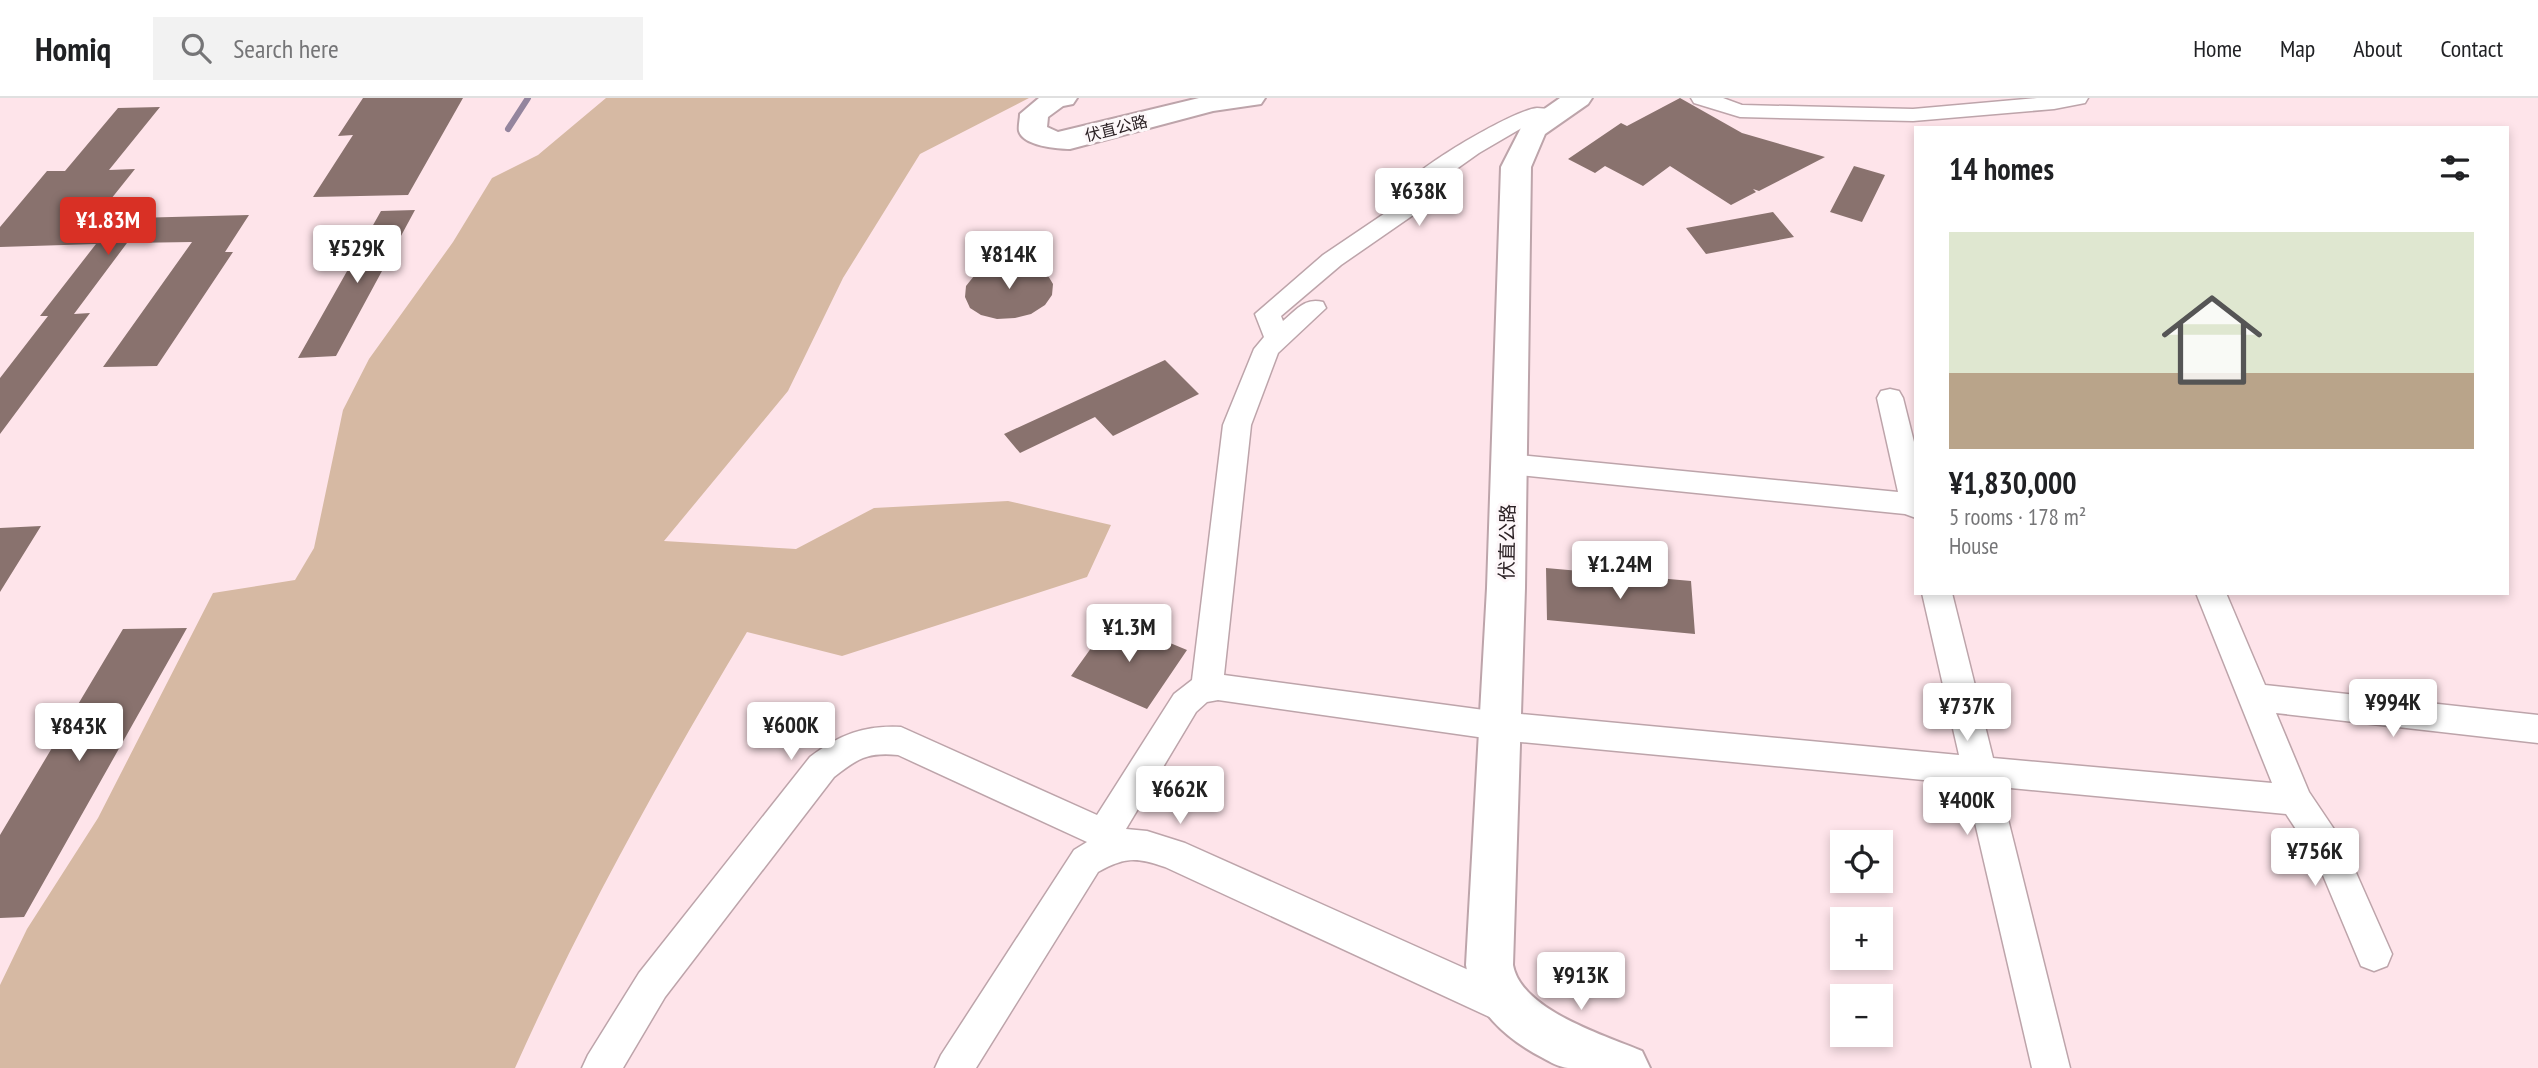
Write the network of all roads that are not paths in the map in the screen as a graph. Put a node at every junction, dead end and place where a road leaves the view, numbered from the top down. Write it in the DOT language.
graph roads {
  1 [pos="1063,98"];
  2 [pos="1251,98"];
  3 [pos="1702,98"];
  4 [pos="2077,98"];
  5 [pos="1791,105"];
  6 [pos="1566,107"];
  7 [pos="1314,308"];
  8 [pos="1278,341"];
  9 [pos="1890,398"];
  10 [pos="1508,464"];
  11 [pos="1914,497"];
  12 [pos="1914,505"];
  13 [pos="1937,595"];
  14 [pos="2212,595"];
  15 [pos="1207,689"];
  16 [pos="2254,697"];
  17 [pos="1499,726"];
  18 [pos="2538,729"];
  19 [pos="1980,771"];
  20 [pos="2296,800"];
  21 [pos="1107,841"];
  22 [pos="2374,954"];
  23 [pos="1509,1008"];
  24 [pos="601,1068"];
  25 [pos="954,1068"];
  26 [pos="1625,1068"];
  27 [pos="2051,1068"];
  1 -- 2 [label="main road, 伏直公路"];
  3 -- 5 [label="street"];
  4 -- 5 [label="street"];
  6 -- 8 [label="street"];
  6 -- 10 [label="main road, 伏直公路"];
  7 -- 8 [label="street"];
  8 -- 15 [label="street"];
  9 -- 11 [label="street"];
  10 -- 12 [label="street"];
  10 -- 17 [label="main road, 伏直公路"];
  13 -- 19 [label="street"];
  14 -- 16 [label="street"];
  15 -- 17 [label="street"];
  15 -- 21 [label="street"];
  16 -- 18 [label="street"];
  16 -- 20 [label="street"];
  17 -- 19 [label="street"];
  17 -- 23 [label="main road, 伏直公路"];
  19 -- 20 [label="street"];
  19 -- 27 [label="street"];
  20 -- 22 [label="street"];
  21 -- 23 [label="street"];
  21 -- 24 [label="street"];
  21 -- 25 [label="street"];
  23 -- 26 [label="main road"];
}
